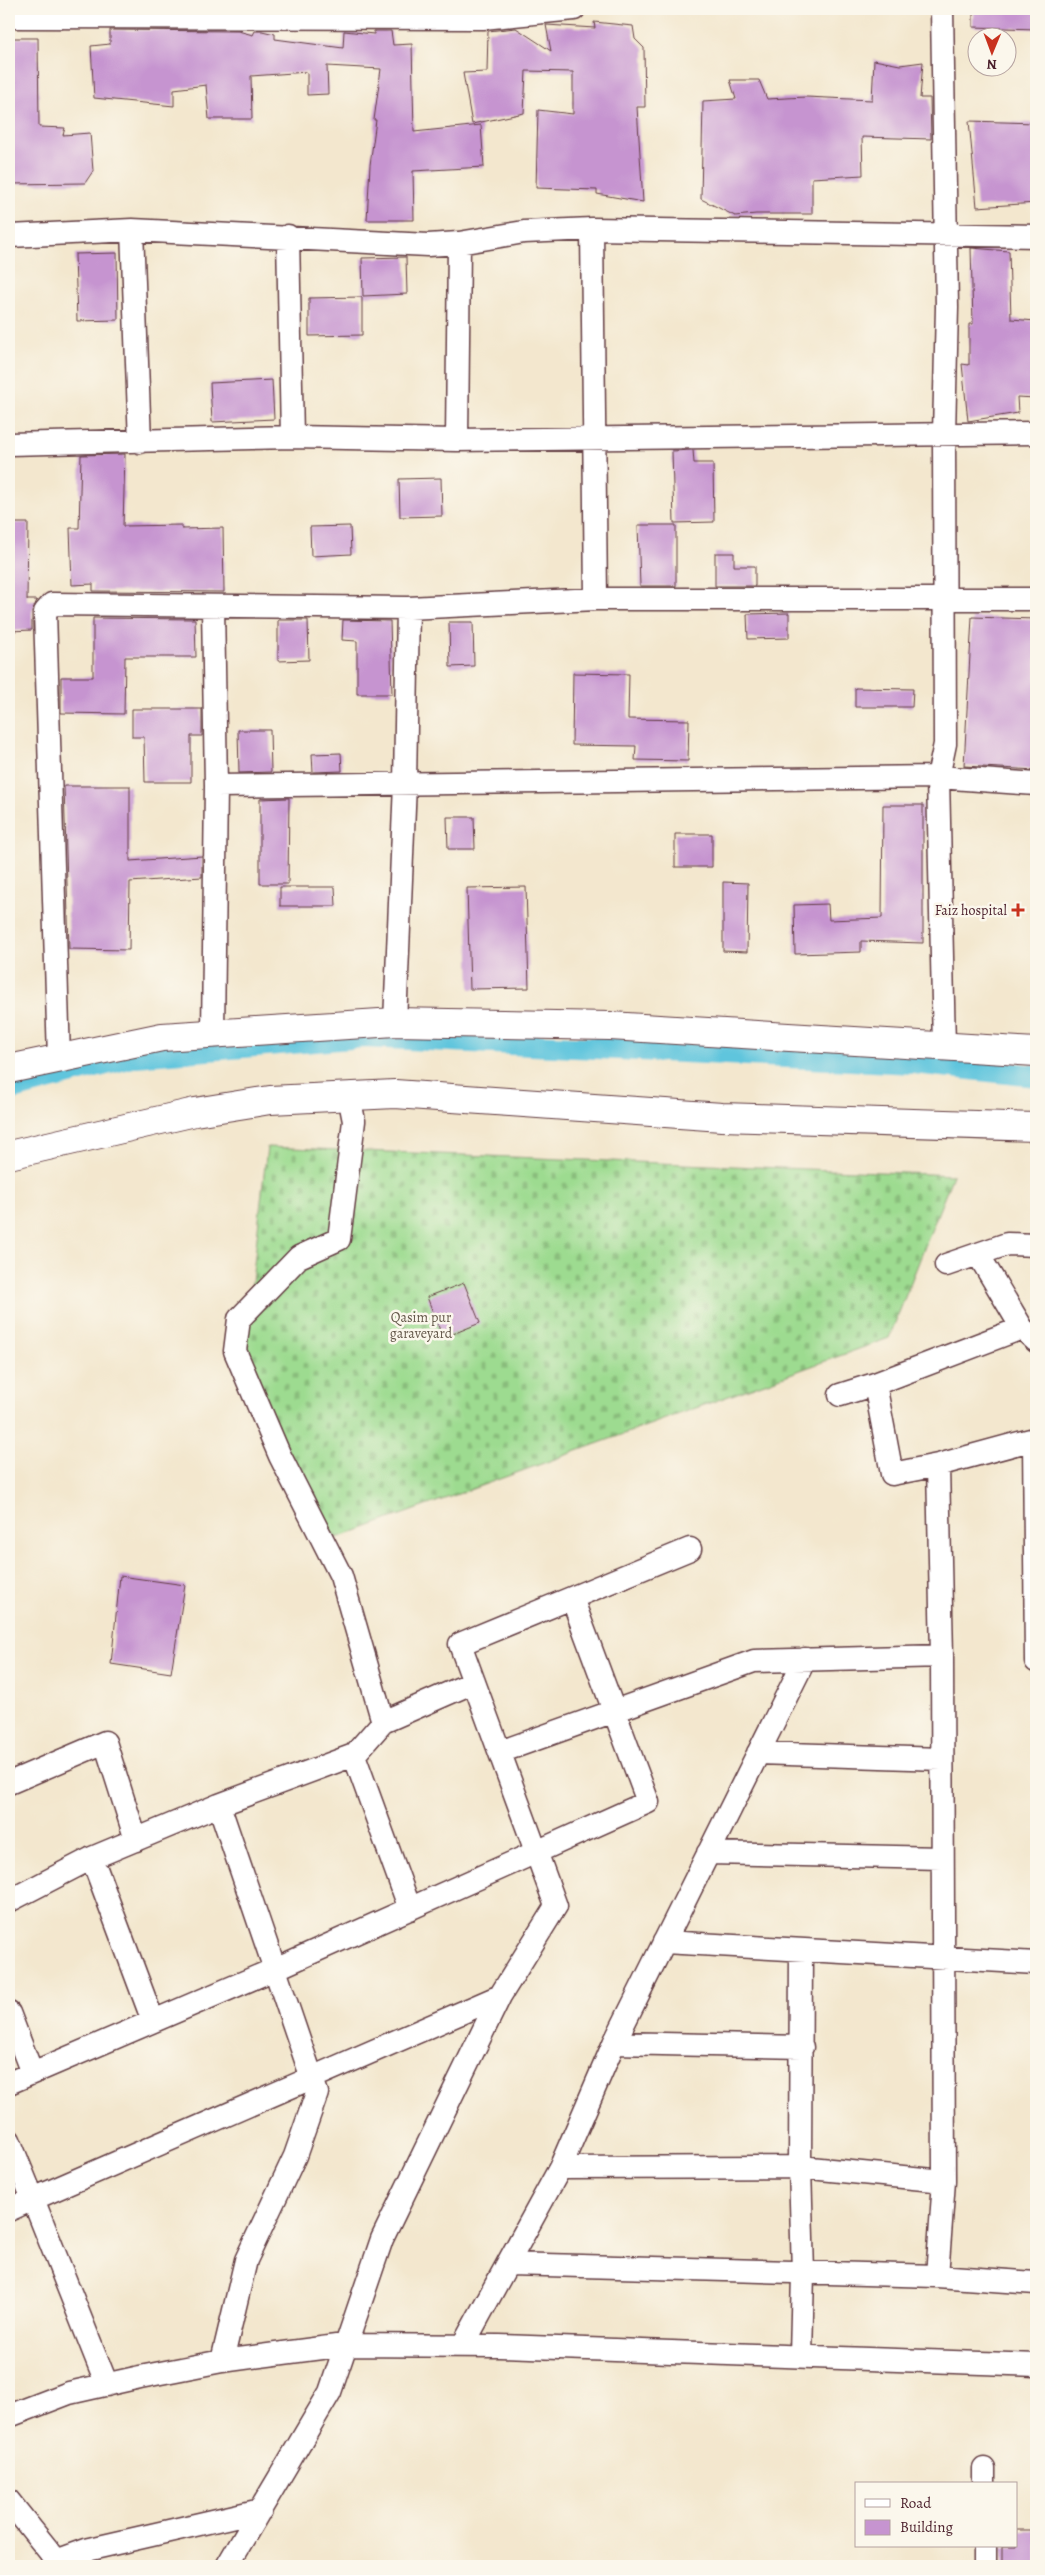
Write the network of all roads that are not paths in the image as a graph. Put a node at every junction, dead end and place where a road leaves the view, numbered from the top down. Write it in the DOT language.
graph roads {
  1 [pos="574,9"];
  2 [pos="942,9"];
  3 [pos="116,12"];
  4 [pos="9,17"];
  5 [pos="592,229"];
  6 [pos="132,230"];
  7 [pos="10,236"];
  8 [pos="288,236"];
  9 [pos="945,236"];
  10 [pos="1036,236"];
  11 [pos="459,243"];
  12 [pos="1036,432"];
  13 [pos="944,434"];
  14 [pos="292,437"];
  15 [pos="595,438"];
  16 [pos="456,440"];
  17 [pos="140,442"];
  18 [pos="9,444"];
  19 [pos="596,599"];
  20 [pos="945,599"];
  21 [pos="1036,599"];
  22 [pos="213,606"];
  23 [pos="408,608"];
  24 [pos="938,776"];
  25 [pos="405,784"];
  26 [pos="1036,784"];
  27 [pos="216,786"];
  28 [pos="395,1022"];
  29 [pos="213,1033"];
  30 [pos="944,1047"];
  31 [pos="1036,1052"];
  32 [pos="59,1058"];
  33 [pos="9,1069"];
  34 [pos="349,1096"];
  35 [pos="1036,1126"];
  36 [pos="9,1155"];
  37 [pos="1036,1245"];
  38 [pos="978,1254"];
  39 [pos="946,1265"];
  40 [pos="1029,1334"];
  41 [pos="875,1384"];
  42 [pos="840,1395"];
  43 [pos="938,1465"];
  44 [pos="690,1550"];
  45 [pos="572,1598"];
  46 [pos="942,1656"];
  47 [pos="804,1659"];
  48 [pos="1036,1661"];
  49 [pos="474,1682"];
  50 [pos="614,1711"];
  51 [pos="383,1722"];
  52 [pos="500,1752"];
  53 [pos="758,1753"];
  54 [pos="354,1755"];
  55 [pos="942,1759"];
  56 [pos="9,1783"];
  57 [pos="219,1805"];
  58 [pos="136,1840"];
  59 [pos="536,1852"];
  60 [pos="708,1853"];
  61 [pos="92,1858"];
  62 [pos="942,1858"];
  63 [pos="9,1901"];
  64 [pos="410,1909"];
  65 [pos="664,1942"];
  66 [pos="801,1950"];
  67 [pos="943,1958"];
  68 [pos="1036,1962"];
  69 [pos="275,1969"];
  70 [pos="500,1996"];
  71 [pos="9,2013"];
  72 [pos="153,2021"];
  73 [pos="614,2043"];
  74 [pos="802,2047"];
  75 [pos="32,2073"];
  76 [pos="312,2078"];
  77 [pos="9,2083"];
  78 [pos="9,2140"];
  79 [pos="800,2167"];
  80 [pos="560,2168"];
  81 [pos="944,2182"];
  82 [pos="34,2199"];
  83 [pos="9,2210"];
  84 [pos="510,2264"];
  85 [pos="803,2273"];
  86 [pos="937,2276"];
  87 [pos="1036,2283"];
  88 [pos="344,2345"];
  89 [pos="463,2346"];
  90 [pos="801,2356"];
  91 [pos="222,2361"];
  92 [pos="1036,2365"];
  93 [pos="107,2385"];
  94 [pos="9,2416"];
  95 [pos="9,2501"];
  96 [pos="260,2510"];
  97 [pos="985,2548"];
  98 [pos="59,2563"];
  99 [pos="227,2566"];
  100 [pos="985,2566"];
  1 -- 3 [label="street"];
  2 -- 9 [label="street"];
  3 -- 4 [label="street"];
  5 -- 9 [label="street"];
  5 -- 11 [label="street"];
  5 -- 15 [label="street"];
  6 -- 7 [label="street"];
  6 -- 8 [label="street"];
  6 -- 17 [label="street"];
  8 -- 11 [label="street"];
  8 -- 14 [label="street"];
  9 -- 10 [label="street"];
  9 -- 13 [label="street"];
  11 -- 16 [label="street"];
  12 -- 13 [label="street"];
  13 -- 15 [label="street"];
  13 -- 20 [label="street"];
  14 -- 16 [label="street"];
  14 -- 17 [label="street"];
  15 -- 16 [label="street"];
  15 -- 19 [label="street"];
  17 -- 18 [label="street"];
  19 -- 20 [label="street"];
  19 -- 23 [label="street"];
  20 -- 21 [label="street"];
  20 -- 24 [label="street"];
  22 -- 23 [label="street"];
  22 -- 27 [label="street"];
  22 -- 32 [label="street"];
  23 -- 25 [label="street"];
  24 -- 25 [label="street"];
  24 -- 26 [label="street"];
  24 -- 30 [label="street"];
  25 -- 27 [label="street"];
  25 -- 28 [label="street"];
  27 -- 29 [label="street"];
  28 -- 29 [label="street"];
  28 -- 30 [label="street"];
  29 -- 32 [label="street"];
  30 -- 31 [label="street"];
  32 -- 33 [label="street"];
  34 -- 35 [label="street"];
  34 -- 36 [label="street"];
  34 -- 51 [label="street"];
  37 -- 38 [label="street"];
  38 -- 39 [label="street"];
  38 -- 40 [label="street"];
  40 -- 41 [label="street"];
  41 -- 42 [label="street"];
  41 -- 43 [label="street"];
  43 -- 46 [label="street"];
  43 -- 48 [label="street"];
  44 -- 45 [label="street"];
  45 -- 49 [label="street"];
  45 -- 50 [label="street"];
  46 -- 47 [label="street"];
  46 -- 55 [label="street"];
  47 -- 50 [label="street"];
  47 -- 53 [label="street"];
  49 -- 51 [label="street"];
  49 -- 52 [label="street"];
  50 -- 52 [label="street"];
  50 -- 59 [label="street"];
  51 -- 54 [label="street"];
  52 -- 59 [label="street"];
  53 -- 55 [label="street"];
  53 -- 60 [label="street"];
  54 -- 57 [label="street"];
  54 -- 64 [label="street"];
  55 -- 62 [label="street"];
  56 -- 58 [label="street"];
  57 -- 58 [label="street"];
  57 -- 69 [label="street"];
  58 -- 61 [label="street"];
  59 -- 64 [label="street"];
  59 -- 70 [label="street"];
  60 -- 62 [label="street"];
  60 -- 65 [label="street"];
  61 -- 63 [label="street"];
  61 -- 72 [label="street"];
  62 -- 67 [label="street"];
  64 -- 69 [label="street"];
  65 -- 66 [label="street"];
  65 -- 73 [label="street"];
  66 -- 67 [label="street"];
  66 -- 74 [label="street"];
  67 -- 68 [label="street"];
  67 -- 81 [label="street"];
  69 -- 72 [label="street"];
  69 -- 76 [label="street"];
  70 -- 76 [label="street"];
  70 -- 88 [label="street"];
  71 -- 75 [label="street"];
  72 -- 75 [label="street"];
  73 -- 74 [label="street"];
  73 -- 80 [label="street"];
  74 -- 79 [label="street"];
  75 -- 77 [label="street"];
  76 -- 82 [label="street"];
  76 -- 91 [label="street"];
  78 -- 82 [label="street"];
  79 -- 80 [label="street"];
  79 -- 81 [label="street"];
  79 -- 85 [label="street"];
  80 -- 84 [label="street"];
  81 -- 86 [label="street"];
  82 -- 83 [label="street"];
  82 -- 93 [label="street"];
  84 -- 85 [label="street"];
  84 -- 89 [label="street"];
  85 -- 86 [label="street"];
  85 -- 90 [label="street"];
  86 -- 87 [label="street"];
  88 -- 89 [label="street"];
  88 -- 91 [label="street"];
  88 -- 96 [label="street"];
  89 -- 90 [label="street"];
  90 -- 92 [label="street"];
  91 -- 93 [label="street"];
  93 -- 94 [label="street"];
  95 -- 98 [label="street"];
  96 -- 98 [label="street"];
  96 -- 99 [label="street"];
  97 -- 100 [label="street"];
}
